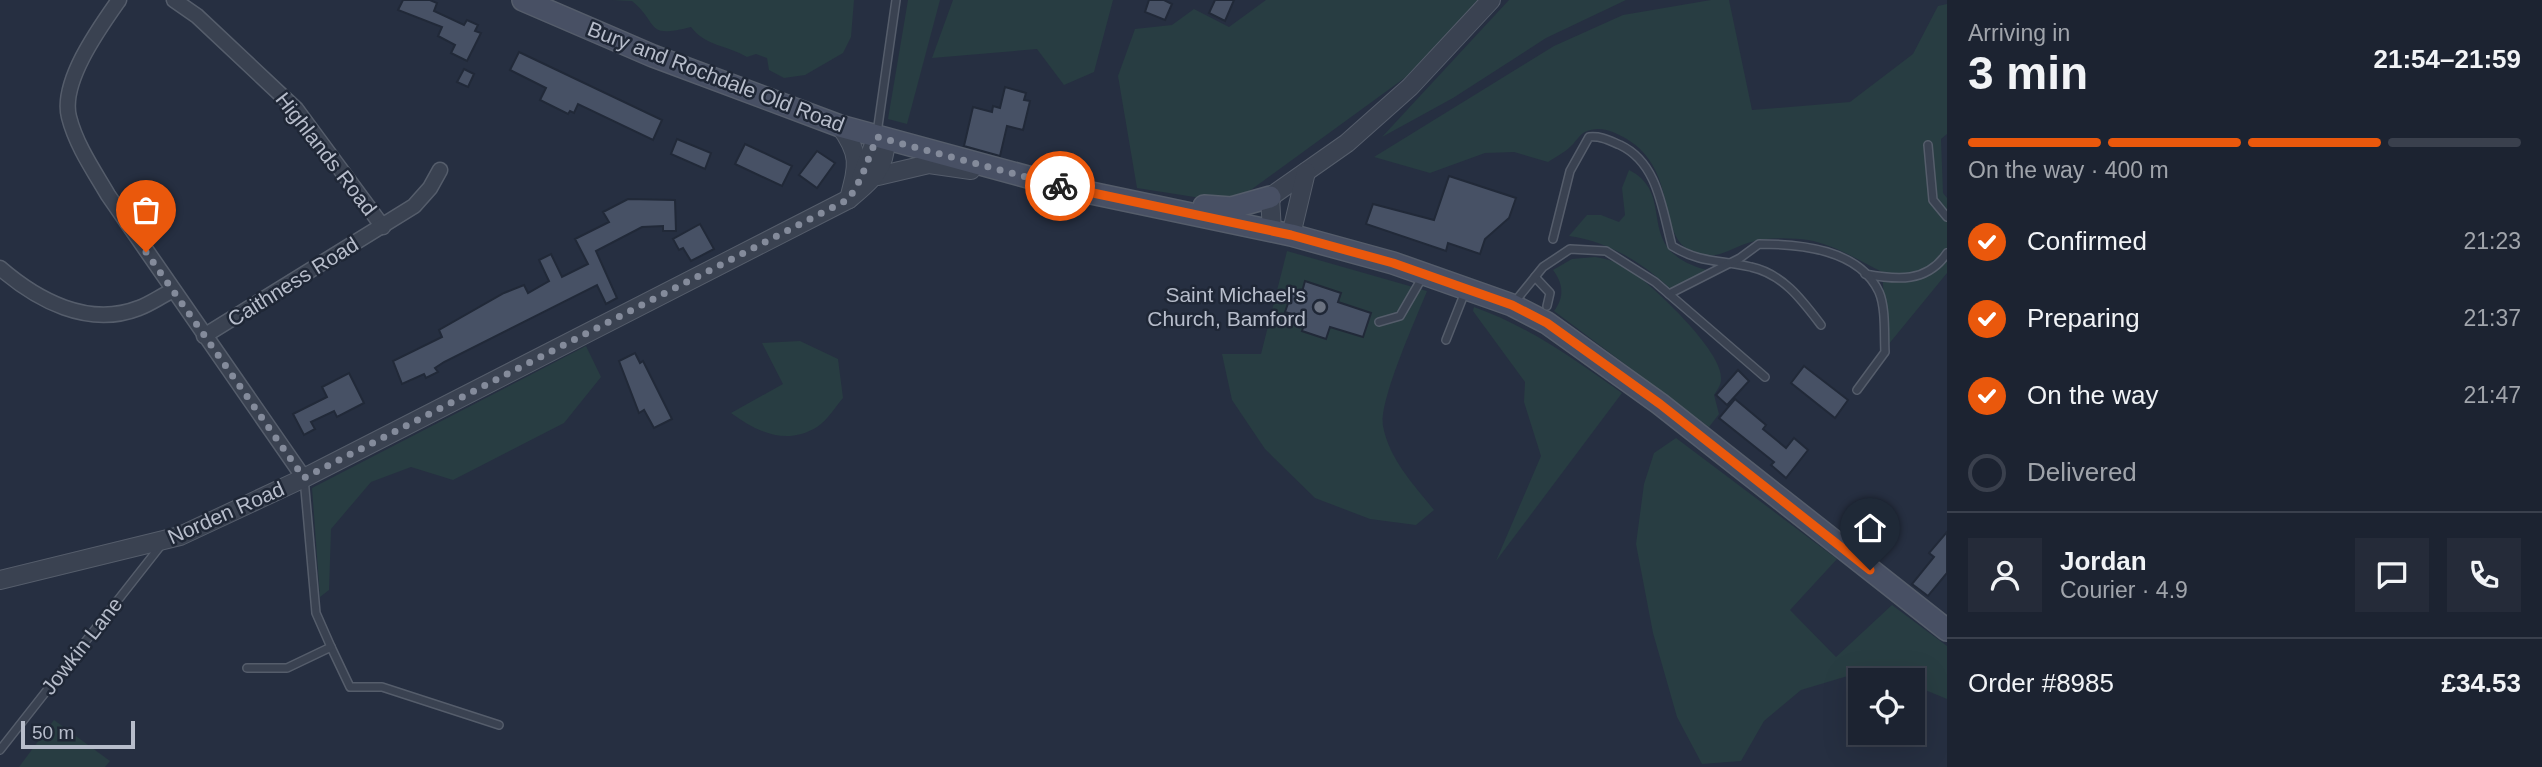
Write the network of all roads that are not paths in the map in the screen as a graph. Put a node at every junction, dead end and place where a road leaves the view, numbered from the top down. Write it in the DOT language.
graph roads {
  1 [pos="120,0"];
  2 [pos="174,0"];
  3 [pos="523,0"];
  4 [pos="895,0"];
  5 [pos="1491,0"];
  6 [pos="840,126"];
  7 [pos="882,138"];
  8 [pos="1928,145"];
  9 [pos="440,170"];
  10 [pos="1306,172"];
  11 [pos="1013,175"];
  12 [pos="878,176"];
  13 [pos="1269,197"];
  14 [pos="1116,198"];
  15 [pos="849,199"];
  16 [pos="1947,217"];
  17 [pos="383,227"];
  18 [pos="1282,233"];
  19 [pos="1553,239"];
  20 [pos="1947,253"];
  21 [pos="1730,264"];
  22 [pos="0,268"];
  23 [pos="1424,274"];
  24 [pos="1864,274"];
  25 [pos="1535,276"];
  26 [pos="1467,289"];
  27 [pos="172,290"];
  28 [pos="1669,294"];
  29 [pos="1512,305"];
  30 [pos="1547,306"];
  31 [pos="1379,322"];
  32 [pos="1821,325"];
  33 [pos="204,337"];
  34 [pos="1447,340"];
  35 [pos="1765,377"];
  36 [pos="1857,390"];
  37 [pos="304,478"];
  38 [pos="163,542"];
  39 [pos="0,580"];
  40 [pos="1947,630"];
  41 [pos="331,647"];
  42 [pos="247,668"];
  43 [pos="499,725"];
  44 [pos="0,750"];
  1 -- 27 [label="street"];
  2 -- 17 [label="street, Highlands Road"];
  3 -- 6 [label="main road, Bury and Rochdale Old Road"];
  4 -- 7 [label="lane"];
  5 -- 10 [label="street"];
  6 -- 7 [label="main road, Bury and Rochdale Old Road"];
  6 -- 15 [label="street"];
  7 -- 11 [label="main road, Bury and Rochdale Old Road"];
  7 -- 12 [label="street"];
  7 -- 15 [label="street"];
  8 -- 16 [label="lane"];
  9 -- 17 [label="street, Caithness Road"];
  10 -- 13 [label="street"];
  10 -- 18 [label="street"];
  11 -- 12 [label="street"];
  11 -- 14 [label="main road, Bury and Rochdale Old Road"];
  12 -- 15 [label="street, Norden Road"];
  13 -- 14 [label="main road, Bury and Rochdale Old Road"];
  13 -- 18 [label="street"];
  14 -- 18 [label="main road, Bury and Rochdale Old Road"];
  15 -- 37 [label="street, Norden Road"];
  17 -- 33 [label="street, Caithness Road"];
  18 -- 23 [label="main road, Bury and Rochdale Old Road"];
  19 -- 21 [label="lane"];
  20 -- 24 [label="lane"];
  21 -- 24 [label="lane"];
  21 -- 28 [label="lane"];
  21 -- 32 [label="lane"];
  22 -- 27 [label="street"];
  23 -- 26 [label="main road, Bury and Rochdale Old Road"];
  23 -- 31 [label="lane"];
  24 -- 36 [label="lane"];
  25 -- 28 [label="lane"];
  25 -- 29 [label="lane"];
  25 -- 30 [label="lane"];
  26 -- 29 [label="main road, Bury and Rochdale Old Road"];
  26 -- 34 [label="lane"];
  27 -- 33 [label="street"];
  28 -- 35 [label="lane"];
  29 -- 40 [label="main road, Bury and Rochdale Old Road"];
  33 -- 37 [label="street"];
  37 -- 38 [label="street, Norden Road"];
  37 -- 41 [label="lane"];
  38 -- 39 [label="street, Norden Road"];
  38 -- 44 [label="lane, Jowkin Lane"];
  41 -- 42 [label="lane"];
  41 -- 43 [label="lane"];
}
